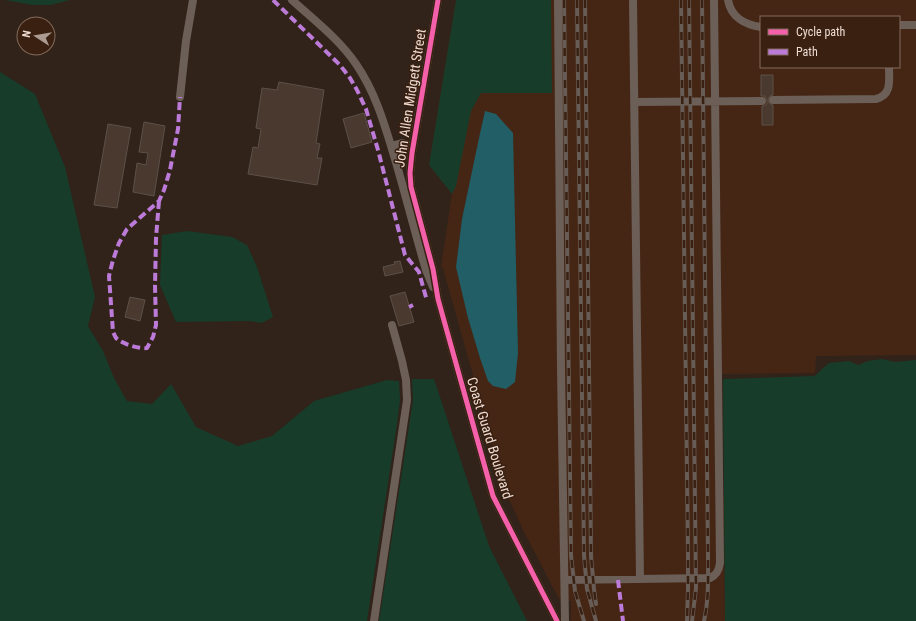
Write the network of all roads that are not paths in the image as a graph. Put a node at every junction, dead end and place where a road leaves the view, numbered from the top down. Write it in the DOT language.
graph roads {
  1 [pos="193,0"];
  2 [pos="292,0"];
  3 [pos="438,0"];
  4 [pos="558,0"];
  5 [pos="633,0"];
  6 [pos="714,0"];
  7 [pos="728,0"];
  8 [pos="900,25"];
  9 [pos="916,25"];
  10 [pos="760,27"];
  11 [pos="889,68"];
  12 [pos="180,97"];
  13 [pos="773,100"];
  14 [pos="715,101"];
  15 [pos="762,101"];
  16 [pos="634,102"];
  17 [pos="391,146"];
  18 [pos="413,146"];
  19 [pos="430,270"];
  20 [pos="392,325"];
  21 [pos="640,579"];
  22 [pos="565,580"];
  23 [pos="374,621"];
  24 [pos="557,621"];
  25 [pos="565,621"];
  1 -- 12 [label="street"];
  2 -- 17 [label="street"];
  3 -- 18 [label="street, John Allen Midgett Street"];
  4 -- 22 [label="street"];
  5 -- 16 [label="street"];
  6 -- 14 [label="street"];
  7 -- 10 [label="street"];
  8 -- 9 [label="street"];
  11 -- 13 [label="street"];
  14 -- 15 [label="street"];
  14 -- 16 [label="street"];
  14 -- 21 [label="street"];
  16 -- 21 [label="street"];
  17 -- 18 [label="street"];
  17 -- 19 [label="street"];
  18 -- 19 [label="street, John Allen Midgett Street"];
  19 -- 24 [label="street, Coast Guard Boulevard"];
  20 -- 23 [label="street"];
  21 -- 22 [label="street"];
  22 -- 25 [label="street"];
}
